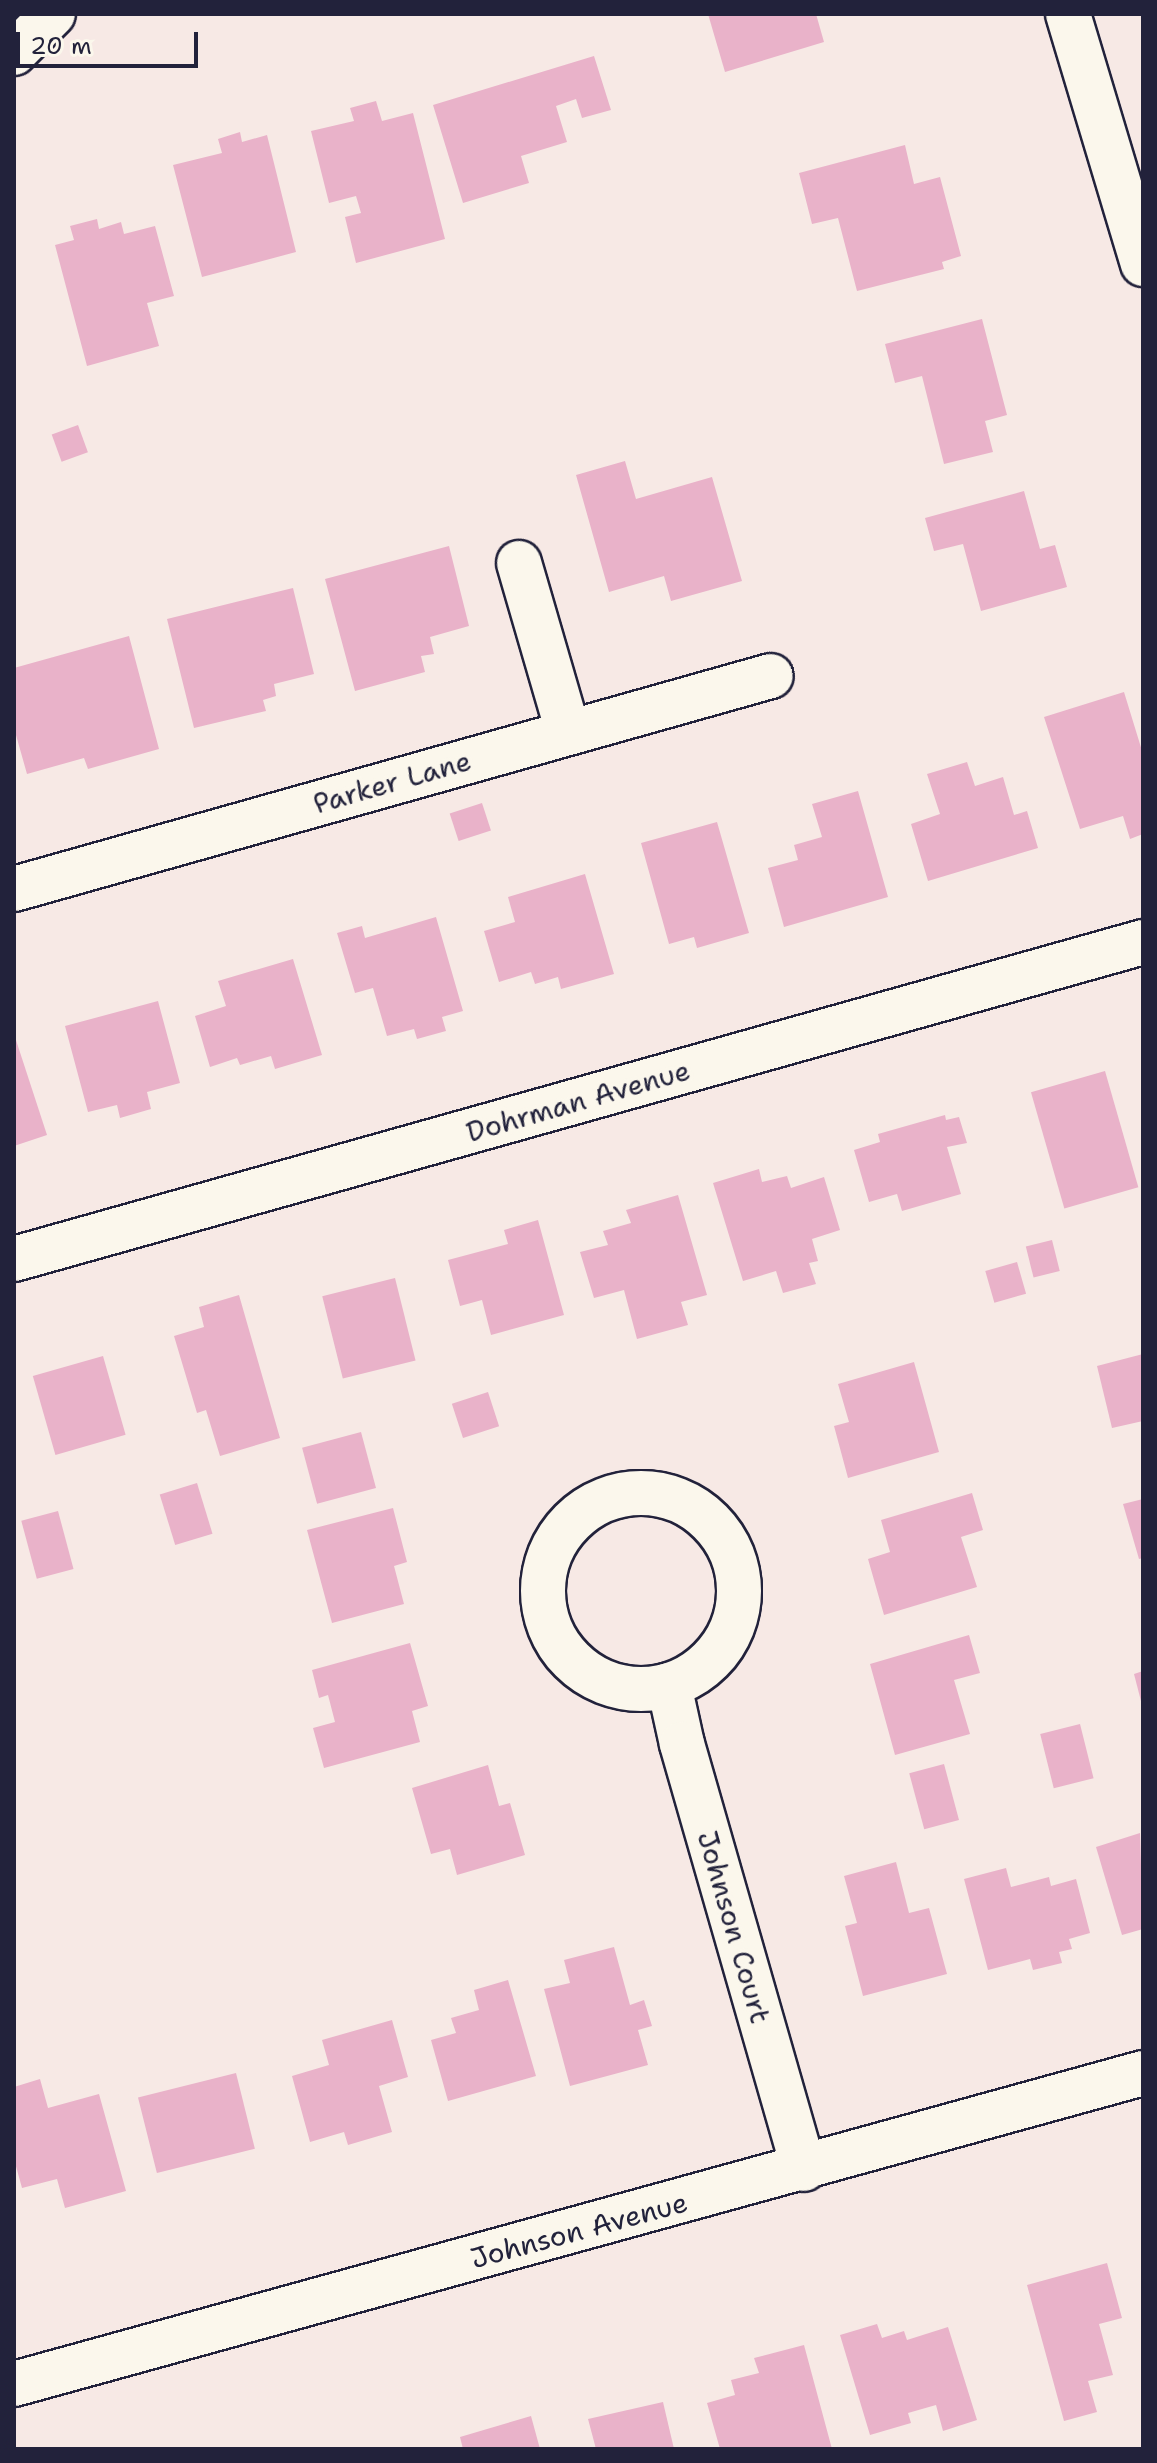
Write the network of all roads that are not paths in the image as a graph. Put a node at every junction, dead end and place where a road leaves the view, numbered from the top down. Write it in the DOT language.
graph roads {
  1 [pos="53,14"];
  2 [pos="1068,14"];
  3 [pos="14,53"];
  4 [pos="1143,264"];
  5 [pos="519,563"];
  6 [pos="771,676"];
  7 [pos="568,732"];
  8 [pos="14,889"];
  9 [pos="1143,942"];
  10 [pos="14,1259"];
  11 [pos="669,1685"];
  12 [pos="1143,2073"];
  13 [pos="804,2169"];
  14 [pos="14,2384"];
  1 -- 3 [label="street"];
  2 -- 4 [label="street"];
  5 -- 7 [label="street"];
  6 -- 7 [label="street, Parker Lane"];
  7 -- 8 [label="street, Parker Lane"];
  9 -- 10 [label="street, Dohrman Avenue"];
  11 -- 11 [label="street"];
  11 -- 13 [label="street, Johnson Court"];
  12 -- 13 [label="street, Johnson Avenue"];
  13 -- 14 [label="street, Johnson Avenue"];
}
